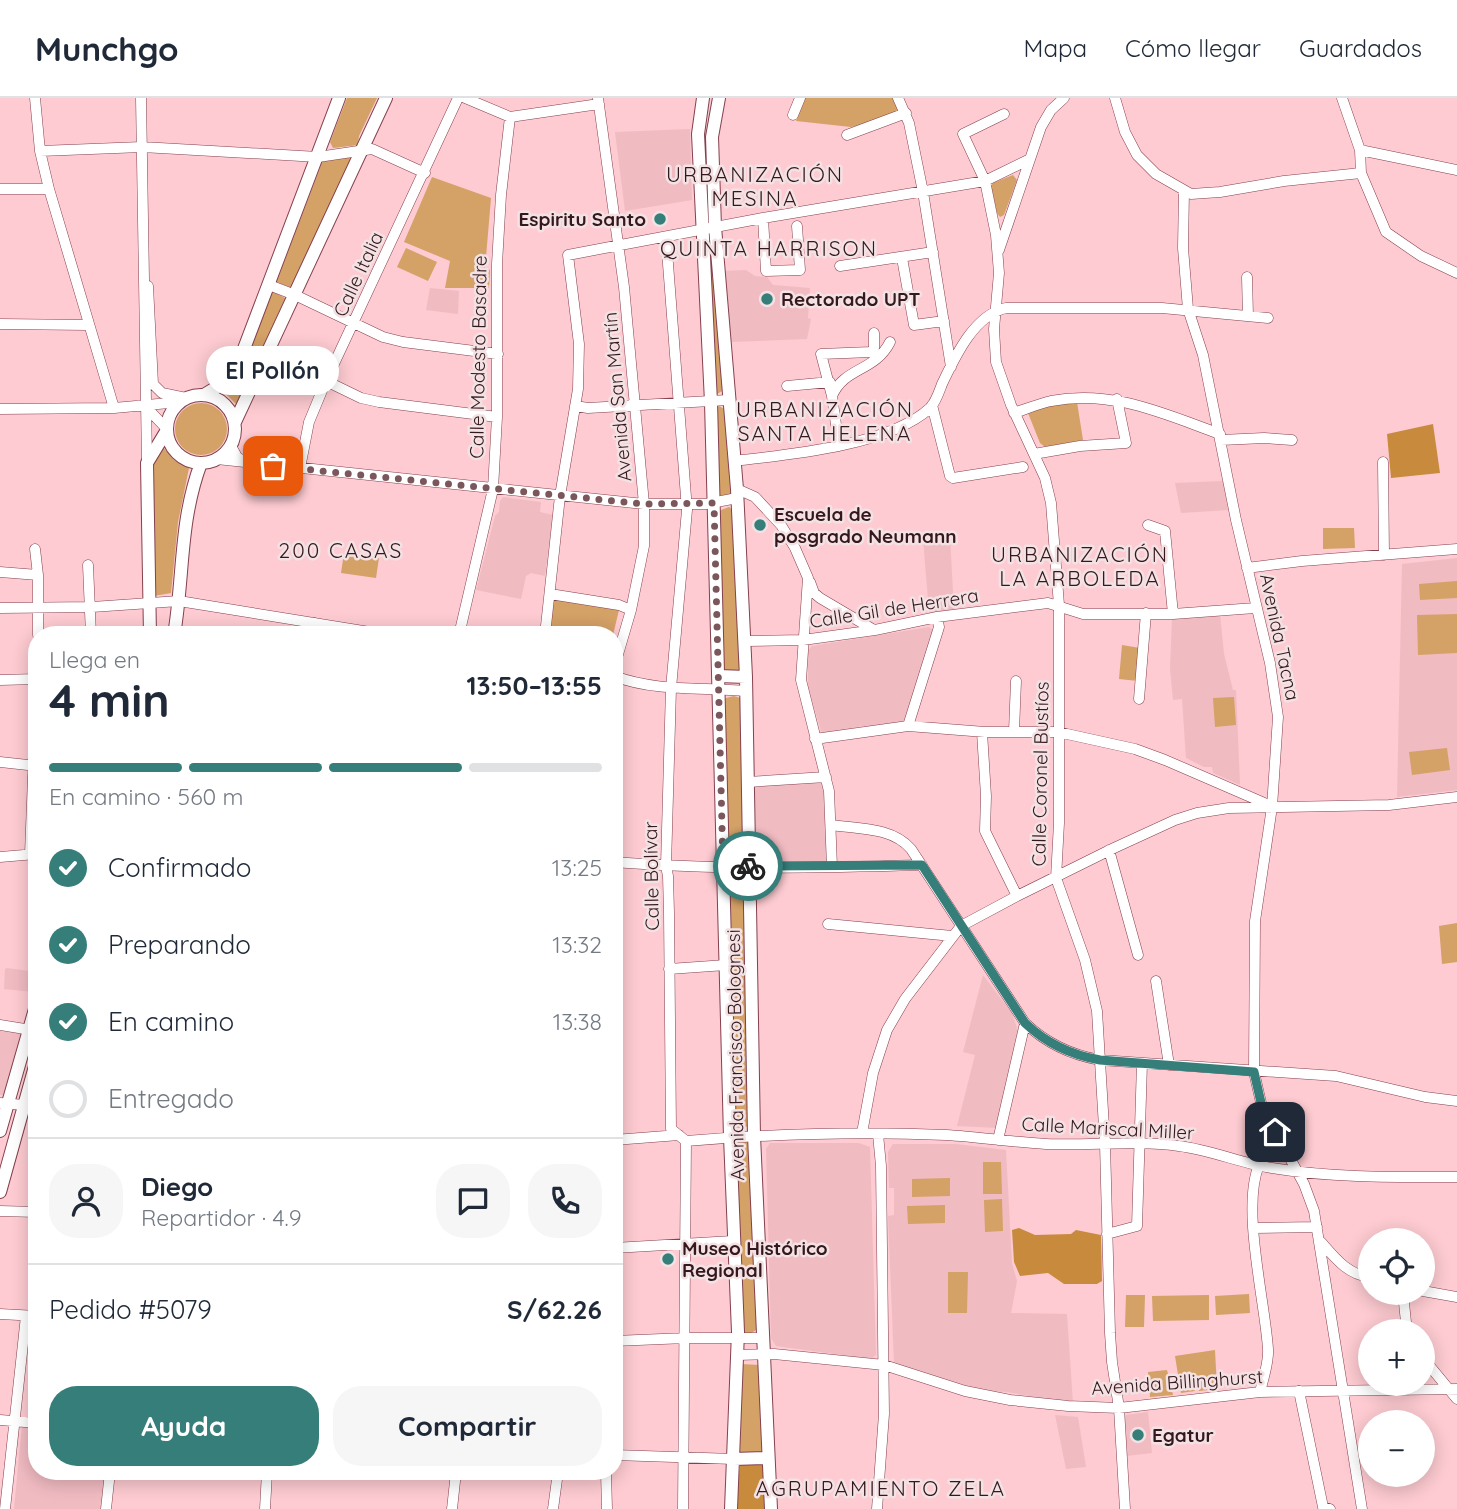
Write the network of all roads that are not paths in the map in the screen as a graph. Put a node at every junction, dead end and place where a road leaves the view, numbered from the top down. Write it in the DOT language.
graph roads {
  1 [pos="35,98"];
  2 [pos="141,98"];
  3 [pos="339,98"];
  4 [pos="386,98"];
  5 [pos="458,98"];
  6 [pos="465,98"];
  7 [pos="703,98"];
  8 [pos="719,98"];
  9 [pos="800,98"];
  10 [pos="898,98"];
  11 [pos="1064,98"];
  12 [pos="1115,98"];
  13 [pos="1342,98"];
  14 [pos="598,101"];
  15 [pos="906,113"];
  16 [pos="1004,114"];
  17 [pos="793,115"];
  18 [pos="510,117"];
  19 [pos="847,135"];
  20 [pos="142,148"];
  21 [pos="362,150"];
  22 [pos="1360,150"];
  23 [pos="40,151"];
  24 [pos="318,157"];
  25 [pos="1028,160"];
  26 [pos="1457,170"];
  27 [pos="425,173"];
  28 [pos="1361,173"];
  29 [pos="985,181"];
  30 [pos="0,189"];
  31 [pos="48,189"];
  32 [pos="1184,191"];
  33 [pos="923,192"];
  34 [pos="763,218"];
  35 [pos="797,226"];
  36 [pos="709,229"];
  37 [pos="666,238"];
  38 [pos="619,246"];
  39 [pos="933,252"];
  40 [pos="998,254"];
  41 [pos="902,258"];
  42 [pos="144,262"];
  43 [pos="840,266"];
  44 [pos="1457,273"];
  45 [pos="1247,277"];
  46 [pos="269,285"];
  47 [pos="295,295"];
  48 [pos="1188,309"];
  49 [pos="996,310"];
  50 [pos="1248,316"];
  51 [pos="1268,318"];
  52 [pos="944,321"];
  53 [pos="0,324"];
  54 [pos="353,324"];
  55 [pos="89,325"];
  56 [pos="874,333"];
  57 [pos="890,342"];
  58 [pos="498,354"];
  59 [pos="951,368"];
  60 [pos="326,382"];
  61 [pos="830,382"];
  62 [pos="787,386"];
  63 [pos="204,395"];
  64 [pos="832,396"];
  65 [pos="1117,399"];
  66 [pos="183,400"];
  67 [pos="728,400"];
  68 [pos="678,402"];
  69 [pos="711,402"];
  70 [pos="636,405"];
  71 [pos="932,405"];
  72 [pos="145,406"];
  73 [pos="575,406"];
  74 [pos="114,408"];
  75 [pos="0,409"];
  76 [pos="1014,413"];
  77 [pos="498,417"];
  78 [pos="235,422"];
  79 [pos="167,429"];
  80 [pos="1220,437"];
  81 [pos="1292,440"];
  82 [pos="231,446"];
  83 [pos="839,446"];
  84 [pos="1034,454"];
  85 [pos="217,459"];
  86 [pos="734,461"];
  87 [pos="1383,462"];
  88 [pos="148,463"];
  89 [pos="246,463"];
  90 [pos="201,464"];
  91 [pos="1023,467"];
  92 [pos="300,468"];
  93 [pos="493,489"];
  94 [pos="737,494"];
  95 [pos="560,496"];
  96 [pos="714,503"];
  97 [pos="644,504"];
  98 [pos="686,504"];
  99 [pos="1148,525"];
  100 [pos="35,549"];
  101 [pos="1457,549"];
  102 [pos="1384,555"];
  103 [pos="88,565"];
  104 [pos="1247,568"];
  105 [pos="0,572"];
  106 [pos="38,575"];
  107 [pos="808,578"];
  108 [pos="550,594"];
  109 [pos="179,601"];
  110 [pos="151,604"];
  111 [pos="1059,605"];
  112 [pos="92,607"];
  113 [pos="0,608"];
  114 [pos="38,608"];
  115 [pos="1255,608"];
  116 [pos="631,610"];
  117 [pos="1146,613"];
  118 [pos="1173,614"];
  119 [pos="937,617"];
  120 [pos="315,623"];
  121 [pos="38,626"];
  122 [pos="91,626"];
  123 [pos="150,626"];
  124 [pos="175,626"];
  125 [pos="315,626"];
  126 [pos="333,626"];
  127 [pos="460,626"];
  128 [pos="546,626"];
  129 [pos="875,630"];
  130 [pos="623,637"];
  131 [pos="803,640"];
  132 [pos="745,641"];
  133 [pos="746,677"];
  134 [pos="28,678"];
  135 [pos="623,679"];
  136 [pos="0,680"];
  137 [pos="1016,681"];
  138 [pos="719,682"];
  139 [pos="671,688"];
  140 [pos="746,691"];
  141 [pos="1139,699"];
  142 [pos="908,726"];
  143 [pos="982,732"];
  144 [pos="1014,732"];
  145 [pos="1058,732"];
  146 [pos="815,739"];
  147 [pos="0,762"];
  148 [pos="28,765"];
  149 [pos="826,778"];
  150 [pos="748,782"];
  151 [pos="1457,797"];
  152 [pos="1272,807"];
  153 [pos="832,825"];
  154 [pos="1109,850"];
  155 [pos="28,855"];
  156 [pos="0,857"];
  157 [pos="623,863"];
  158 [pos="922,865"];
  159 [pos="666,866"];
  160 [pos="751,866"];
  161 [pos="723,867"];
  162 [pos="832,867"];
  163 [pos="1056,878"];
  164 [pos="1017,896"];
  165 [pos="828,924"];
  166 [pos="961,926"];
  167 [pos="952,936"];
  168 [pos="1138,955"];
  169 [pos="726,965"];
  170 [pos="669,969"];
  171 [pos="1156,981"];
  172 [pos="1025,1023"];
  173 [pos="0,1025"];
  174 [pos="28,1029"];
  175 [pos="28,1043"];
  176 [pos="1100,1060"];
  177 [pos="1142,1063"];
  178 [pos="1169,1065"];
  179 [pos="1254,1072"];
  180 [pos="1457,1101"];
  181 [pos="4,1103"];
  182 [pos="28,1105"];
  183 [pos="28,1111"];
  184 [pos="0,1131"];
  185 [pos="862,1133"];
  186 [pos="878,1134"];
  187 [pos="754,1136"];
  188 [pos="730,1137"];
  189 [pos="682,1138"];
  190 [pos="623,1140"];
  191 [pos="998,1140"];
  192 [pos="1141,1143"];
  193 [pos="1105,1144"];
  194 [pos="1259,1166"];
  195 [pos="1296,1171"];
  196 [pos="1457,1177"];
  197 [pos="0,1192"];
  198 [pos="0,1211"];
  199 [pos="28,1212"];
  200 [pos="1317,1227"];
  201 [pos="1254,1228"];
  202 [pos="1107,1234"];
  203 [pos="733,1241"];
  204 [pos="1320,1241"];
  205 [pos="686,1243"];
  206 [pos="623,1247"];
  207 [pos="1358,1274"];
  208 [pos="1435,1293"];
  209 [pos="1457,1297"];
  210 [pos="0,1314"];
  211 [pos="28,1316"];
  212 [pos="685,1338"];
  213 [pos="738,1338"];
  214 [pos="762,1338"];
  215 [pos="623,1341"];
  216 [pos="28,1342"];
  217 [pos="764,1354"];
  218 [pos="737,1355"];
  219 [pos="884,1365"];
  220 [pos="1435,1370"];
  221 [pos="1453,1389"];
  222 [pos="1299,1391"];
  223 [pos="1260,1392"];
  224 [pos="1343,1392"];
  225 [pos="1457,1399"];
  226 [pos="1119,1408"];
  227 [pos="0,1420"];
  228 [pos="16,1421"];
  229 [pos="28,1422"];
  230 [pos="623,1455"];
  231 [pos="684,1458"];
  232 [pos="768,1458"];
  233 [pos="734,1459"];
  234 [pos="109,1480"];
  235 [pos="267,1480"];
  236 [pos="455,1480"];
  237 [pos="557,1480"];
  238 [pos="606,1480"];
  239 [pos="4,1492"];
  240 [pos="5,1509"];
  241 [pos="106,1509"];
  242 [pos="265,1509"];
  243 [pos="453,1509"];
  244 [pos="553,1509"];
  245 [pos="607,1509"];
  246 [pos="683,1509"];
  247 [pos="731,1509"];
  248 [pos="771,1509"];
  249 [pos="877,1509"];
  250 [pos="1125,1509"];
  251 [pos="1330,1509"];
  252 [pos="1362,1509"];
  1 -- 23 [label="street"];
  2 -- 20 [label="street"];
  3 -- 24 [label="main road"];
  4 -- 21 [label="main road"];
  5 -- 27 [label="street, Calle Italia"];
  6 -- 18 [label="street"];
  7 -- 36 [label="main road, Avenida Francisco Bolognesi"];
  8 -- 36 [label="main road, Avenida Francisco Bolognesi"];
  9 -- 17 [label="street"];
  10 -- 15 [label="street"];
  11 -- 25 [label="street, Calle Coronel Bustíos"];
  12 -- 32 [label="street"];
  13 -- 22 [label="street"];
  14 -- 18 [label="street"];
  14 -- 38 [label="street, Avenida San Martín"];
  15 -- 19 [label="street"];
  15 -- 33 [label="street"];
  16 -- 29 [label="street, Calle Coronel Bustíos"];
  18 -- 58 [label="street, Calle Modesto Basadre"];
  20 -- 23 [label="street"];
  20 -- 24 [label="street"];
  20 -- 42 [label="street"];
  21 -- 24 [label="street"];
  21 -- 27 [label="street"];
  21 -- 47 [label="main road"];
  22 -- 26 [label="street"];
  22 -- 28 [label="street"];
  23 -- 31 [label="street"];
  24 -- 46 [label="main road"];
  25 -- 29 [label="street"];
  25 -- 40 [label="street, Calle Coronel Bustíos"];
  27 -- 54 [label="street, Calle Italia"];
  28 -- 32 [label="street"];
  28 -- 44 [label="street"];
  29 -- 33 [label="street"];
  29 -- 40 [label="street, Calle Coronel Bustíos"];
  30 -- 31 [label="street"];
  31 -- 55 [label="street"];
  32 -- 48 [label="street, Avenida Tacna"];
  33 -- 34 [label="street"];
  33 -- 39 [label="street"];
  34 -- 35 [label="street"];
  34 -- 36 [label="street"];
  36 -- 37 [label="street"];
  36 -- 67 [label="main road, Avenida Francisco Bolognesi"];
  36 -- 69 [label="main road, Avenida Francisco Bolognesi"];
  37 -- 38 [label="street"];
  37 -- 68 [label="street, Calle Bolívar"];
  38 -- 70 [label="street, Avenida San Martín"];
  38 -- 73 [label="street"];
  39 -- 41 [label="street"];
  39 -- 52 [label="street"];
  40 -- 49 [label="street, Calle Coronel Bustíos"];
  41 -- 43 [label="street"];
  41 -- 52 [label="street"];
  42 -- 66 [label="street"];
  42 -- 72 [label="street"];
  45 -- 50 [label="street"];
  46 -- 47 [label="street"];
  46 -- 63 [label="main road"];
  47 -- 54 [label="street"];
  47 -- 78 [label="main road"];
  48 -- 49 [label="street"];
  48 -- 50 [label="street"];
  48 -- 80 [label="street, Avenida Tacna"];
  49 -- 59 [label="street"];
  49 -- 76 [label="street, Calle Coronel Bustíos"];
  50 -- 51 [label="street"];
  52 -- 59 [label="street"];
  53 -- 55 [label="street"];
  54 -- 58 [label="street"];
  54 -- 60 [label="street, Calle Italia"];
  55 -- 74 [label="street"];
  56 -- 61 [label="street"];
  57 -- 64 [label="street"];
  58 -- 77 [label="street, Calle Modesto Basadre"];
  59 -- 71 [label="street"];
  60 -- 77 [label="street"];
  60 -- 92 [label="street, Calle Italia"];
  61 -- 62 [label="street"];
  61 -- 64 [label="street"];
  63 -- 66 [label="main road"];
  63 -- 78 [label="main road"];
  64 -- 83 [label="street"];
  65 -- 76 [label="street"];
  65 -- 80 [label="street"];
  65 -- 84 [label="street"];
  66 -- 72 [label="street"];
  66 -- 79 [label="main road"];
  67 -- 69 [label="street"];
  67 -- 86 [label="main road, Avenida Francisco Bolognesi"];
  68 -- 69 [label="street"];
  68 -- 70 [label="street"];
  68 -- 98 [label="street, Calle Bolívar"];
  69 -- 96 [label="main road, Avenida Francisco Bolognesi"];
  70 -- 73 [label="street"];
  70 -- 97 [label="street, Avenida San Martín"];
  71 -- 83 [label="street"];
  71 -- 91 [label="street"];
  72 -- 74 [label="street"];
  72 -- 79 [label="street"];
  72 -- 88 [label="street"];
  73 -- 95 [label="street"];
  74 -- 75 [label="street"];
  76 -- 84 [label="street, Calle Coronel Bustíos"];
  77 -- 93 [label="street, Calle Modesto Basadre"];
  78 -- 82 [label="main road"];
  79 -- 88 [label="main road"];
  79 -- 90 [label="main road"];
  80 -- 81 [label="street"];
  80 -- 104 [label="street, Avenida Tacna"];
  82 -- 85 [label="main road"];
  82 -- 89 [label="street"];
  83 -- 86 [label="street"];
  84 -- 111 [label="street, Calle Coronel Bustíos"];
  85 -- 89 [label="street"];
  85 -- 90 [label="main road"];
  86 -- 94 [label="main road, Avenida Francisco Bolognesi"];
  87 -- 102 [label="street"];
  88 -- 110 [label="main road"];
  89 -- 92 [label="street"];
  90 -- 109 [label="main road"];
  92 -- 93 [label="street"];
  93 -- 95 [label="street"];
  93 -- 127 [label="street, Calle Modesto Basadre"];
  94 -- 96 [label="street"];
  94 -- 107 [label="street"];
  94 -- 132 [label="main road, Avenida Francisco Bolognesi"];
  95 -- 97 [label="street"];
  95 -- 108 [label="street"];
  96 -- 98 [label="street"];
  96 -- 138 [label="main road, Avenida Francisco Bolognesi"];
  97 -- 98 [label="street"];
  97 -- 116 [label="street, Avenida San Martín"];
  98 -- 139 [label="street, Calle Bolívar"];
  99 -- 118 [label="street"];
  100 -- 106 [label="street"];
  101 -- 102 [label="street"];
  102 -- 104 [label="street"];
  103 -- 112 [label="street"];
  104 -- 115 [label="street, Avenida Tacna"];
  105 -- 106 [label="street"];
  106 -- 114 [label="street"];
  107 -- 129 [label="street"];
  107 -- 131 [label="street"];
  108 -- 116 [label="street"];
  108 -- 128 [label="street"];
  109 -- 110 [label="street"];
  109 -- 120 [label="street"];
  109 -- 124 [label="main road"];
  110 -- 112 [label="street"];
  110 -- 123 [label="main road"];
  111 -- 117 [label="street, Calle Gil de Herrera"];
  111 -- 119 [label="street, Calle Gil de Herrera"];
  111 -- 145 [label="street, Calle Coronel Bustíos"];
  112 -- 114 [label="street"];
  112 -- 122 [label="street"];
  113 -- 114 [label="street"];
  114 -- 121 [label="street"];
  115 -- 118 [label="street, Calle Gil de Herrera"];
  115 -- 152 [label="street, Avenida Tacna"];
  116 -- 130 [label="street, Avenida San Martín"];
  117 -- 118 [label="street, Calle Gil de Herrera"];
  117 -- 141 [label="street"];
  119 -- 129 [label="street, Calle Gil de Herrera"];
  119 -- 142 [label="street"];
  120 -- 125 [label="street"];
  120 -- 126 [label="street"];
  129 -- 131 [label="street, Calle Gil de Herrera"];
  131 -- 132 [label="street, Calle Gil de Herrera"];
  131 -- 146 [label="street"];
  132 -- 133 [label="main road, Avenida Francisco Bolognesi"];
  133 -- 138 [label="main road"];
  133 -- 140 [label="main road, Avenida Francisco Bolognesi"];
  134 -- 136 [label="street"];
  135 -- 139 [label="street"];
  137 -- 144 [label="street"];
  138 -- 139 [label="street"];
  138 -- 140 [label="street"];
  138 -- 161 [label="main road, Avenida Francisco Bolognesi"];
  139 -- 159 [label="street, Calle Bolívar"];
  140 -- 150 [label="main road, Avenida Francisco Bolognesi"];
  142 -- 143 [label="street"];
  142 -- 146 [label="street"];
  143 -- 144 [label="street"];
  143 -- 164 [label="street"];
  144 -- 145 [label="street"];
  145 -- 152 [label="street"];
  145 -- 163 [label="street, Calle Coronel Bustíos"];
  146 -- 149 [label="street"];
  147 -- 148 [label="street"];
  149 -- 150 [label="street"];
  149 -- 153 [label="street"];
  150 -- 160 [label="main road, Avenida Francisco Bolognesi"];
  151 -- 152 [label="street"];
  152 -- 154 [label="street"];
  152 -- 179 [label="street, Avenida Tacna"];
  153 -- 158 [label="street"];
  153 -- 162 [label="street"];
  154 -- 163 [label="street"];
  154 -- 168 [label="street"];
  155 -- 156 [label="street"];
  157 -- 159 [label="street"];
  158 -- 162 [label="street"];
  158 -- 166 [label="street"];
  159 -- 161 [label="street"];
  159 -- 170 [label="street, Calle Bolívar"];
  160 -- 161 [label="street"];
  160 -- 162 [label="street"];
  160 -- 187 [label="main road, Avenida Francisco Bolognesi"];
  161 -- 169 [label="main road, Avenida Francisco Bolognesi"];
  163 -- 164 [label="street"];
  163 -- 176 [label="street, Calle Coronel Bustíos"];
  164 -- 166 [label="street"];
  165 -- 167 [label="street"];
  166 -- 167 [label="street"];
  166 -- 172 [label="street"];
  167 -- 185 [label="street"];
  169 -- 170 [label="street"];
  169 -- 188 [label="main road, Avenida Francisco Bolognesi"];
  170 -- 189 [label="street, Calle Bolívar"];
  171 -- 178 [label="street"];
  172 -- 176 [label="street"];
  172 -- 191 [label="street"];
  173 -- 174 [label="street"];
  175 -- 181 [label="main road"];
  176 -- 177 [label="street"];
  176 -- 193 [label="street, Calle Coronel Bustíos"];
  177 -- 178 [label="street"];
  177 -- 192 [label="street"];
  178 -- 179 [label="street"];
  179 -- 180 [label="street"];
  179 -- 195 [label="street, Avenida Tacna"];
  181 -- 182 [label="street"];
  181 -- 184 [label="main road"];
  183 -- 197 [label="main road"];
  185 -- 186 [label="street, Calle Mariscal Miller"];
  185 -- 187 [label="street, Calle Mariscal Miller"];
  186 -- 191 [label="street, Calle Mariscal Miller"];
  186 -- 219 [label="street"];
  187 -- 188 [label="street, Calle Mariscal Miller"];
  187 -- 214 [label="main road, Avenida Francisco Bolognesi"];
  188 -- 189 [label="street, Calle Mariscal Miller"];
  188 -- 203 [label="main road, Avenida Francisco Bolognesi"];
  189 -- 190 [label="street, Calle Mariscal Miller"];
  189 -- 205 [label="street, Calle Bolívar"];
  191 -- 193 [label="street, Calle Mariscal Miller"];
  192 -- 193 [label="street, Calle Mariscal Miller"];
  192 -- 194 [label="street, Calle Mariscal Miller"];
  192 -- 202 [label="street"];
  193 -- 202 [label="street, Calle Coronel Bustíos"];
  194 -- 195 [label="street, Calle Mariscal Miller"];
  194 -- 201 [label="street"];
  195 -- 196 [label="street, Calle Mariscal Miller"];
  195 -- 200 [label="street, Avenida Tacna"];
  198 -- 199 [label="street"];
  200 -- 201 [label="street"];
  200 -- 204 [label="street, Avenida Tacna"];
  201 -- 223 [label="street"];
  202 -- 226 [label="street, Calle Coronel Bustíos"];
  203 -- 205 [label="street"];
  203 -- 213 [label="main road, Avenida Francisco Bolognesi"];
  204 -- 207 [label="street"];
  204 -- 224 [label="street, Avenida Tacna"];
  205 -- 206 [label="street"];
  205 -- 212 [label="street, Calle Bolívar"];
  208 -- 209 [label="street"];
  210 -- 211 [label="street"];
  212 -- 213 [label="street"];
  212 -- 215 [label="street"];
  212 -- 231 [label="street, Calle Bolívar"];
  213 -- 214 [label="street"];
  213 -- 218 [label="main road, Avenida Francisco Bolognesi"];
  214 -- 217 [label="main road, Avenida Francisco Bolognesi"];
  216 -- 228 [label="street"];
  217 -- 218 [label="street, Avenida Billinghurst"];
  217 -- 219 [label="street, Avenida Billinghurst"];
  217 -- 232 [label="main road, Avenida Francisco Bolognesi"];
  218 -- 233 [label="main road, Avenida Francisco Bolognesi"];
  219 -- 226 [label="street, Avenida Billinghurst"];
  219 -- 249 [label="street"];
  220 -- 221 [label="street"];
  221 -- 224 [label="street, Avenida Billinghurst"];
  221 -- 225 [label="street"];
  222 -- 223 [label="street, Avenida Billinghurst"];
  222 -- 224 [label="street, Avenida Billinghurst"];
  222 -- 251 [label="street"];
  223 -- 226 [label="street, Avenida Billinghurst"];
  224 -- 252 [label="street, Avenida Tacna"];
  226 -- 250 [label="street, Calle Coronel Bustíos"];
  227 -- 228 [label="street"];
  228 -- 229 [label="street"];
  228 -- 239 [label="street"];
  230 -- 231 [label="street"];
  231 -- 233 [label="street"];
  231 -- 246 [label="street, Calle Bolívar"];
  232 -- 233 [label="main road"];
  232 -- 248 [label="main road, Avenida Francisco Bolognesi"];
  233 -- 247 [label="main road, Avenida Francisco Bolognesi"];
  234 -- 241 [label="street"];
  235 -- 242 [label="street"];
  236 -- 243 [label="street"];
  237 -- 244 [label="street"];
  238 -- 245 [label="street"];
  239 -- 240 [label="street"];
}
